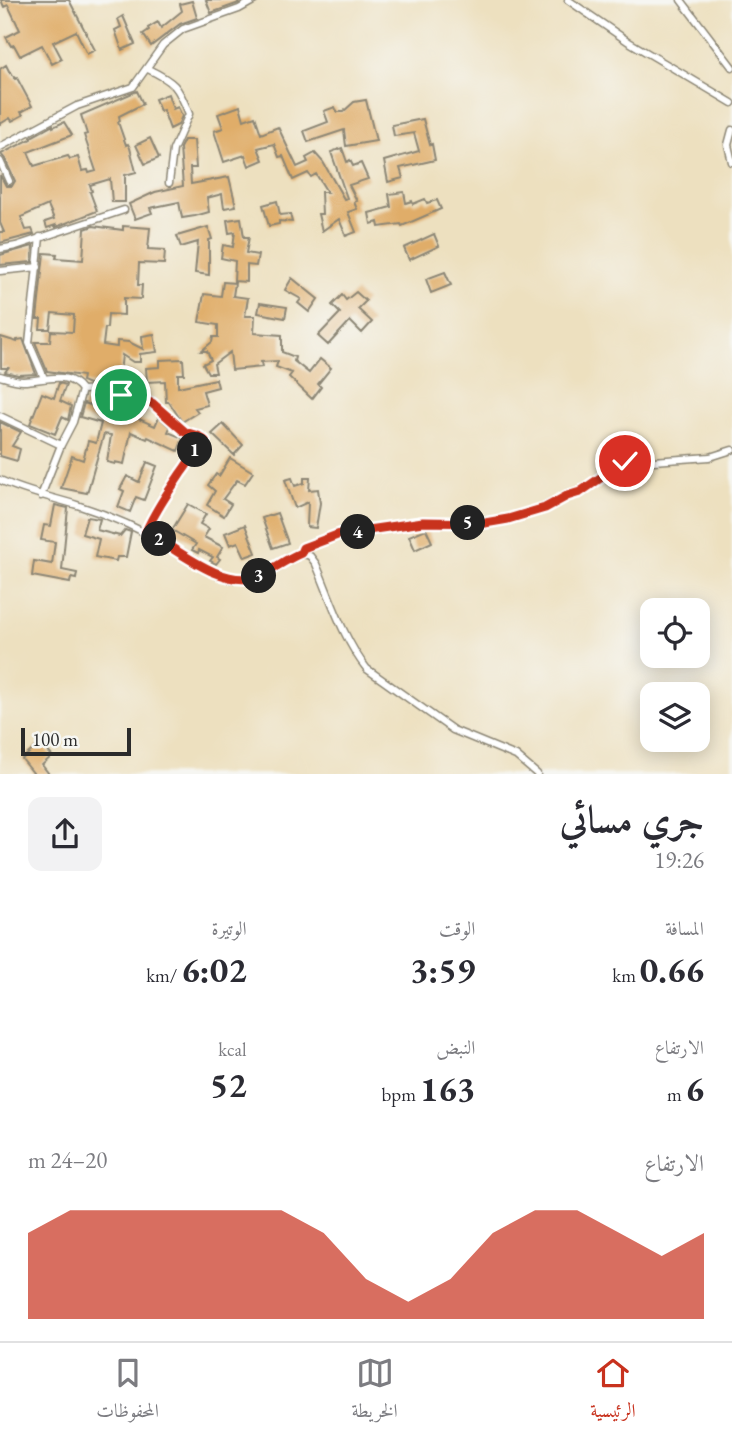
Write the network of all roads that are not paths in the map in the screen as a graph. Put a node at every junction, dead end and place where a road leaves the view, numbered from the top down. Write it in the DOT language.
graph roads {
  1 [pos="255,0"];
  2 [pos="568,0"];
  3 [pos="681,0"];
  4 [pos="732,67"];
  5 [pos="148,69"];
  6 [pos="732,103"];
  7 [pos="732,130"];
  8 [pos="0,147"];
  9 [pos="0,161"];
  10 [pos="732,162"];
  11 [pos="9,181"];
  12 [pos="169,183"];
  13 [pos="124,210"];
  14 [pos="40,237"];
  15 [pos="0,249"];
  16 [pos="38,267"];
  17 [pos="0,271"];
  18 [pos="0,376"];
  19 [pos="44,378"];
  20 [pos="82,390"];
  21 [pos="0,416"];
  22 [pos="61,444"];
  23 [pos="732,450"];
  24 [pos="0,480"];
  25 [pos="41,496"];
  26 [pos="146,532"];
  27 [pos="301,553"];
  28 [pos="537,774"];
  1 -- 5 [label="street"];
  2 -- 6 [label="street"];
  3 -- 4 [label="street"];
  5 -- 8 [label="street"];
  5 -- 12 [label="street"];
  7 -- 10 [label="street"];
  9 -- 11 [label="street"];
  13 -- 14 [label="street"];
  14 -- 15 [label="street"];
  14 -- 16 [label="street"];
  16 -- 17 [label="street"];
  16 -- 19 [label="street"];
  18 -- 19 [label="street"];
  19 -- 20 [label="street"];
  20 -- 22 [label="street"];
  20 -- 26 [label="street"];
  21 -- 22 [label="street"];
  22 -- 25 [label="street"];
  23 -- 27 [label="street"];
  24 -- 25 [label="street"];
  25 -- 26 [label="street"];
  26 -- 27 [label="street"];
  27 -- 28 [label="street"];
}
